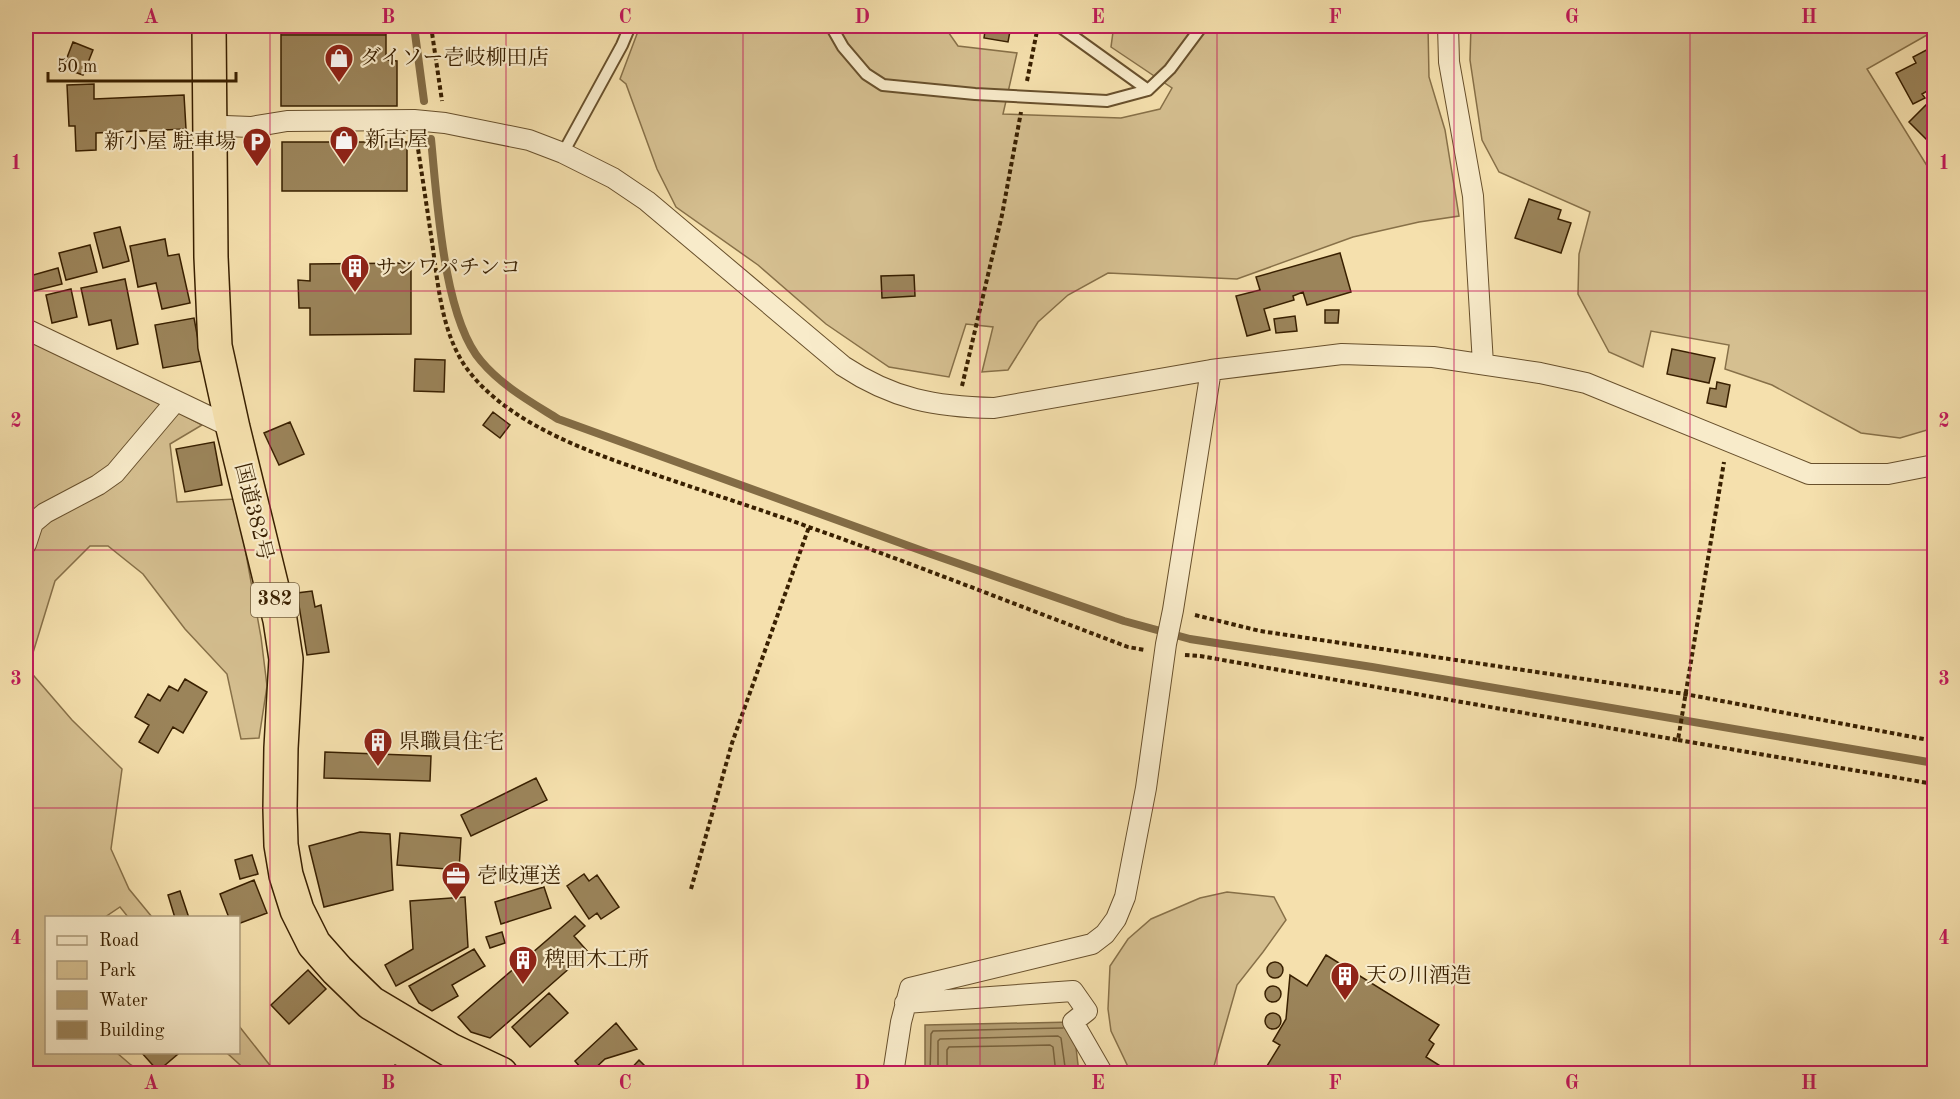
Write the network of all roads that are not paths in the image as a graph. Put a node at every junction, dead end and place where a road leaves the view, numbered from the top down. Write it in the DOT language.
graph roads {
  1 [pos="209,26"];
  2 [pos="630,26"];
  3 [pos="831,26"];
  4 [pos="1059,26"];
  5 [pos="1202,26"];
  6 [pos="1448,26"];
  7 [pos="1148,90"];
  8 [pos="210,128"];
  9 [pos="563,153"];
  10 [pos="26,329"];
  11 [pos="1483,364"];
  12 [pos="1211,370"];
  13 [pos="175,402"];
  14 [pos="233,428"];
  15 [pos="1935,465"];
  16 [pos="26,544"];
  17 [pos="905,1004"];
  18 [pos="501,1074"];
  19 [pos="893,1074"];
  20 [pos="1103,1074"];
  1 -- 8 [label="highway, 国道382号 / 382"];
  2 -- 9 [label="lane"];
  3 -- 7 [label="lane"];
  4 -- 7 [label="lane"];
  5 -- 7 [label="lane"];
  6 -- 11 [label="street"];
  8 -- 9 [label="street"];
  8 -- 14 [label="highway, 国道382号 / 382"];
  9 -- 12 [label="street"];
  10 -- 13 [label="street"];
  11 -- 12 [label="street"];
  11 -- 15 [label="street"];
  12 -- 17 [label="street"];
  13 -- 14 [label="street"];
  13 -- 16 [label="street"];
  14 -- 18 [label="highway, 国道382号 / 382"];
  17 -- 19 [label="street"];
  17 -- 20 [label="street"];
}
